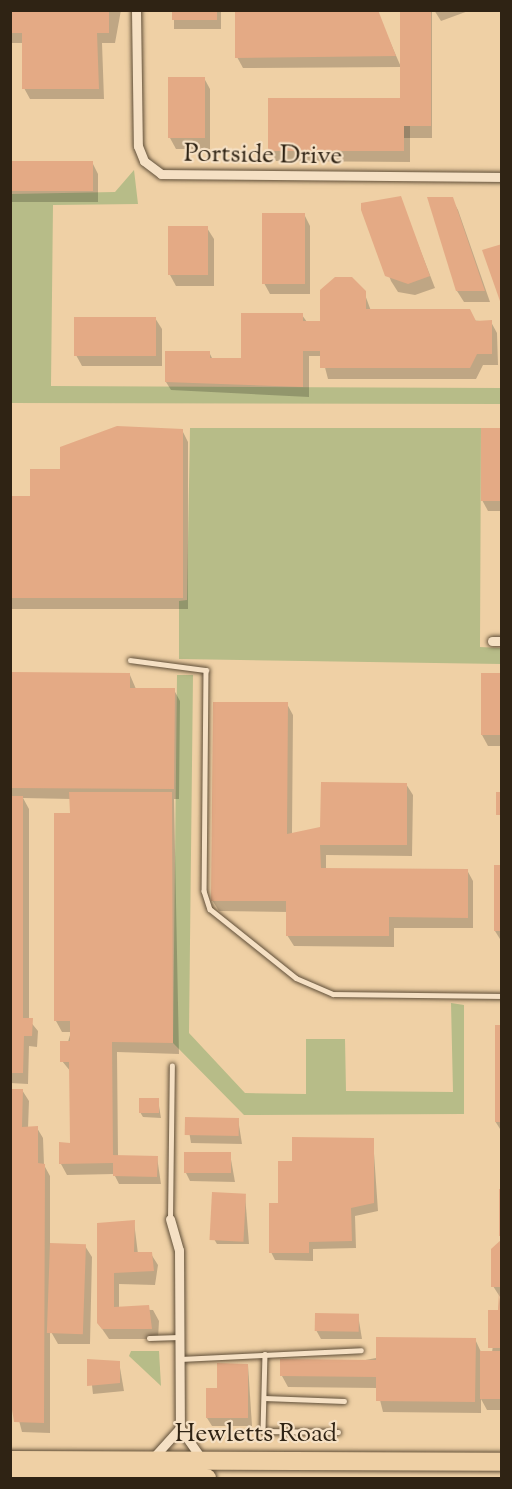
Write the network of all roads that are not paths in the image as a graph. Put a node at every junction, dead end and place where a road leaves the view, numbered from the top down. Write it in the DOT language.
graph roads {
  1 [pos="136,10"];
  2 [pos="501,177"];
  3 [pos="130,660"];
  4 [pos="501,996"];
  5 [pos="172,1066"];
  6 [pos="170,1219"];
  7 [pos="179,1337"];
  8 [pos="149,1338"];
  9 [pos="361,1350"];
  10 [pos="265,1354"];
  11 [pos="180,1359"];
  12 [pos="264,1398"];
  13 [pos="344,1401"];
  14 [pos="180,1428"];
  15 [pos="338,1432"];
  16 [pos="151,1461"];
  17 [pos="501,1462"];
  18 [pos="205,1470"];
  19 [pos="12,1473"];
  1 -- 2 [label="street, Portside Drive"];
  3 -- 4 [label="lane"];
  5 -- 6 [label="lane"];
  6 -- 7 [label="street"];
  7 -- 8 [label="lane"];
  7 -- 11 [label="street"];
  9 -- 10 [label="lane"];
  10 -- 11 [label="lane"];
  10 -- 12 [label="lane"];
  11 -- 14 [label="street"];
  12 -- 13 [label="lane"];
  12 -- 15 [label="lane"];
  14 -- 16 [label="street"];
  14 -- 18 [label="street"];
  16 -- 18 [label="highway, Hewletts Road"];
  16 -- 19 [label="highway, Hewletts Road"];
  17 -- 18 [label="highway, Hewletts Road"];
  18 -- 19 [label="highway, Hewletts Road"];
}
